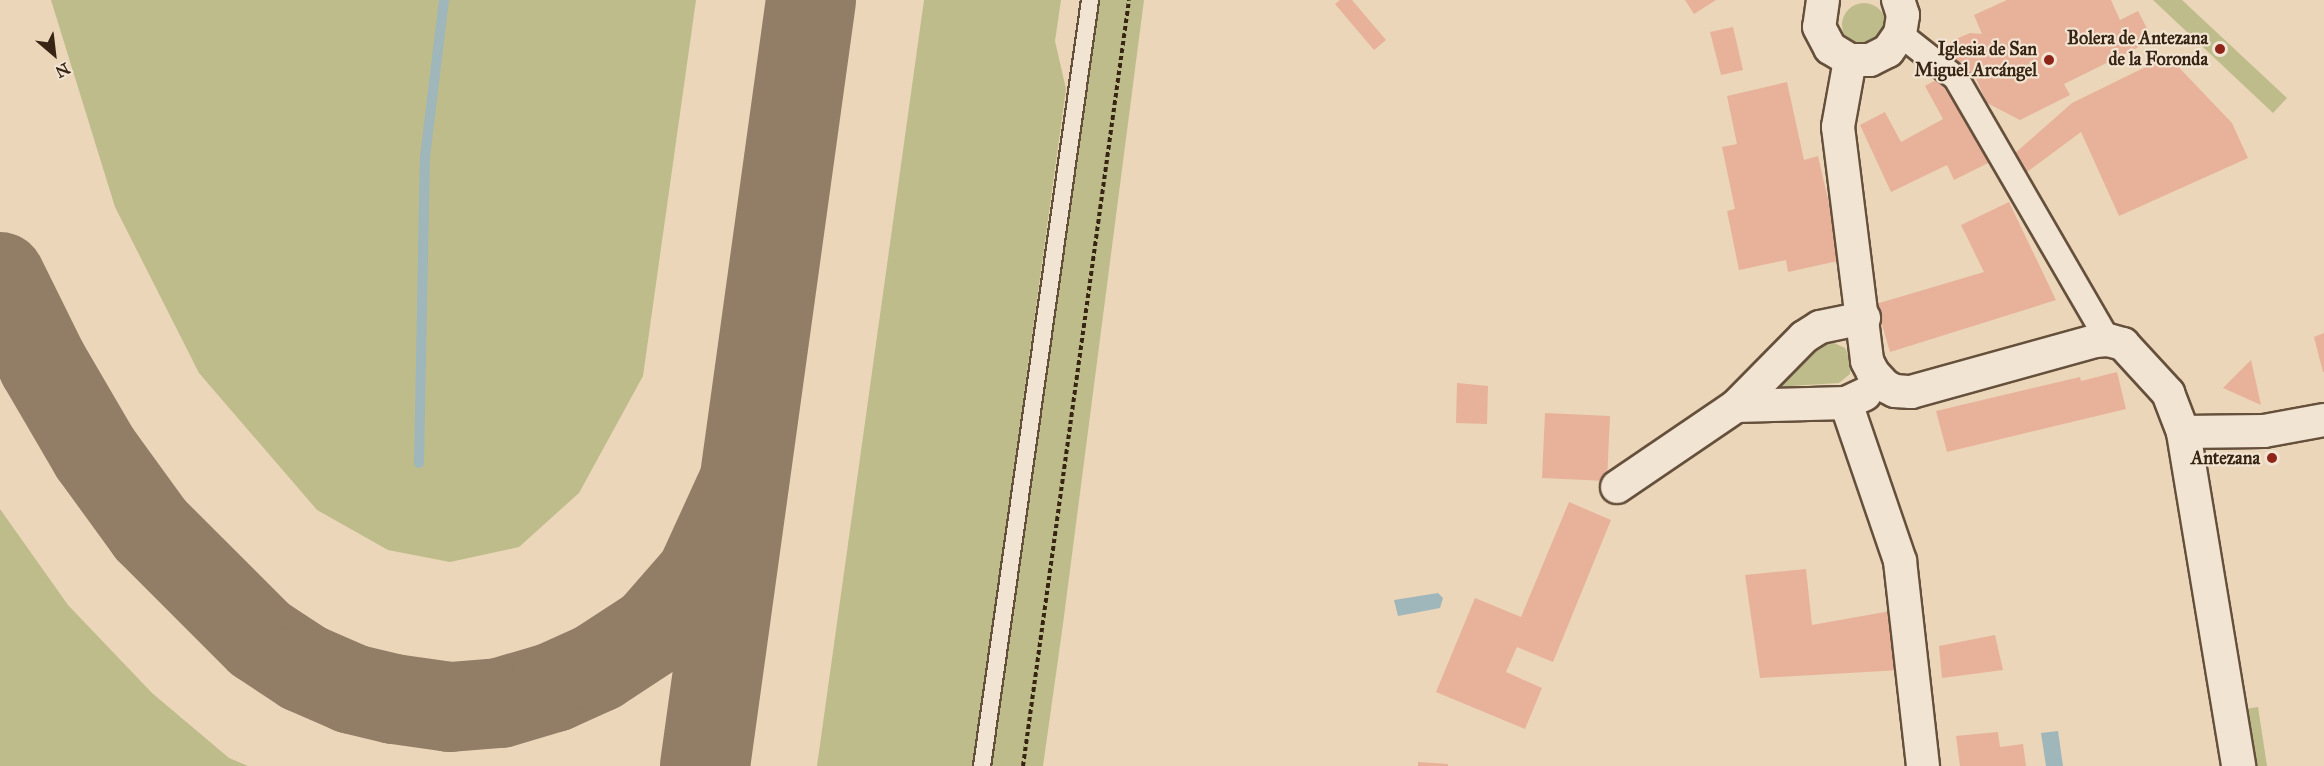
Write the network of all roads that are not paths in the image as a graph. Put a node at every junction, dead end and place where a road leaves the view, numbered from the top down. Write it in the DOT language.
graph roads {
  1 [pos="1090,0"];
  2 [pos="1823,0"];
  3 [pos="1899,0"];
  4 [pos="1900,34"];
  5 [pos="1850,60"];
  6 [pos="1864,318"];
  7 [pos="2108,340"];
  8 [pos="1885,386"];
  9 [pos="1846,403"];
  10 [pos="1736,406"];
  11 [pos="2324,420"];
  12 [pos="2182,432"];
  13 [pos="1617,487"];
  14 [pos="982,766"];
  15 [pos="1923,766"];
  16 [pos="2238,766"];
  1 -- 14 [label="lane"];
  2 -- 5 [label="street"];
  3 -- 4 [label="street"];
  4 -- 5 [label="street"];
  4 -- 7 [label="street"];
  5 -- 6 [label="street"];
  6 -- 8 [label="street"];
  6 -- 10 [label="street"];
  7 -- 8 [label="street"];
  7 -- 12 [label="street"];
  8 -- 9 [label="street"];
  9 -- 10 [label="street"];
  9 -- 15 [label="street"];
  10 -- 13 [label="street"];
  11 -- 12 [label="street"];
  12 -- 16 [label="street"];
}
